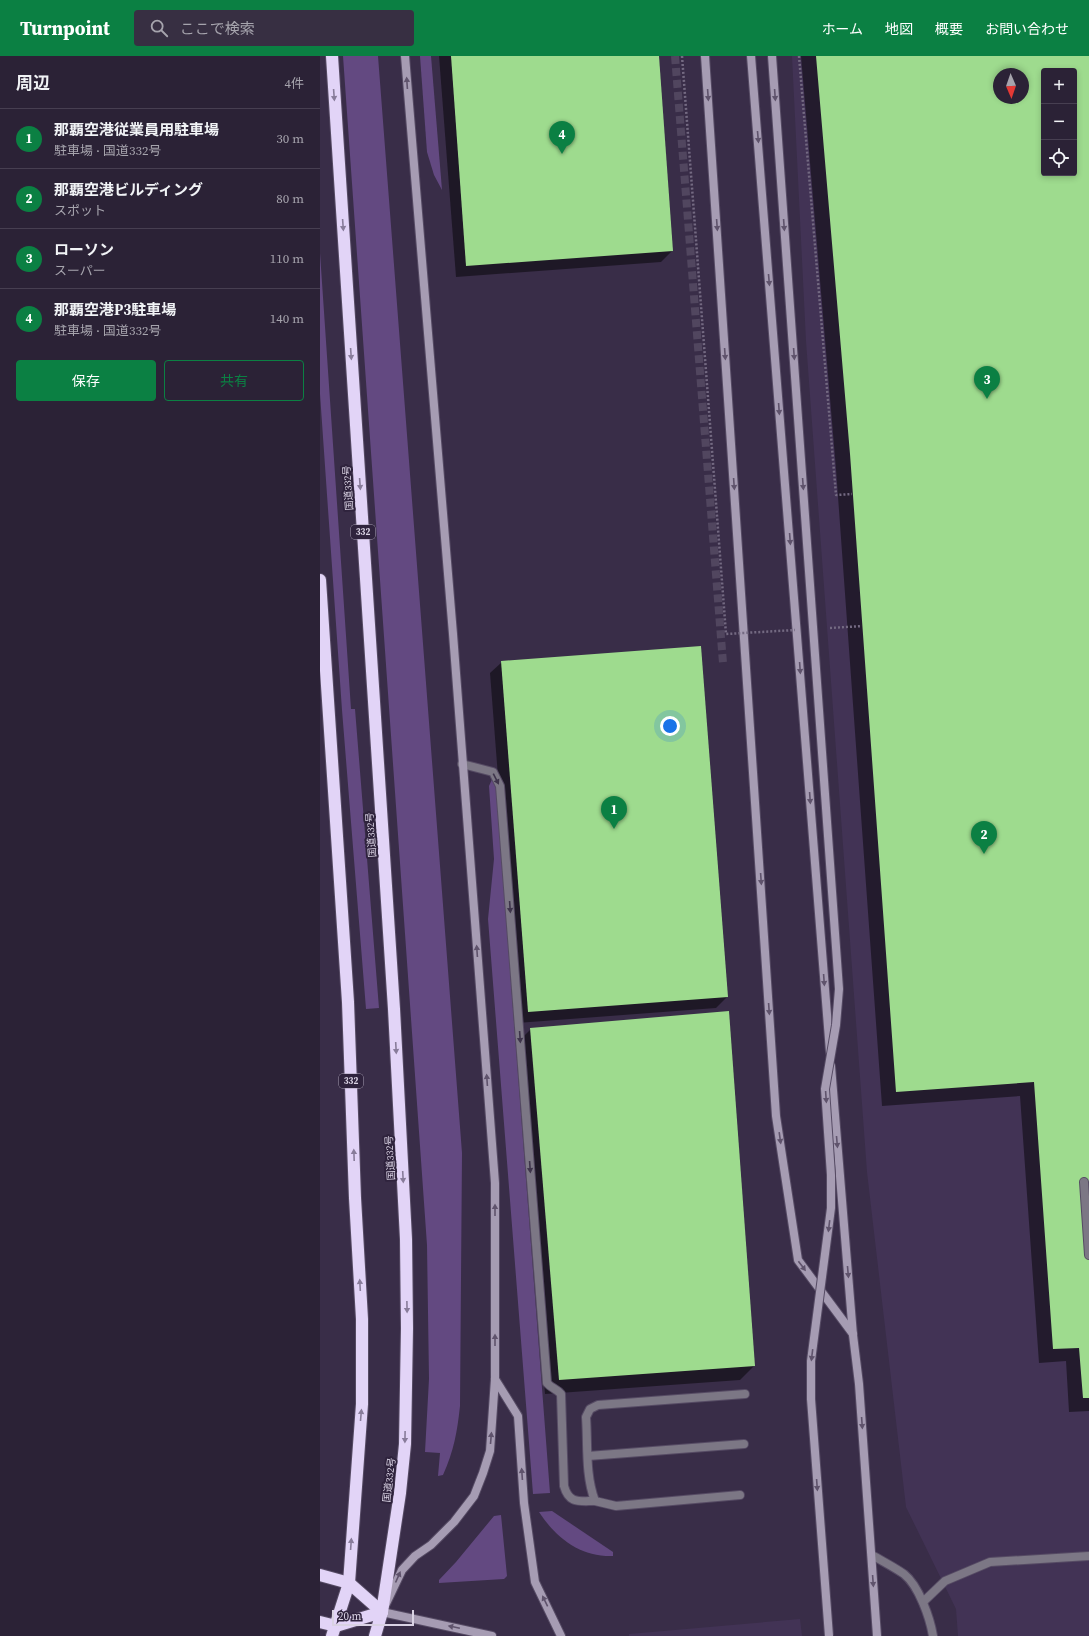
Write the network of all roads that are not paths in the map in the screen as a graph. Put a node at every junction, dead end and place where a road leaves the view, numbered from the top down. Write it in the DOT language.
graph roads {
  1 [pos="332,56"];
  2 [pos="405,56"];
  3 [pos="705,56"];
  4 [pos="751,56"];
  5 [pos="772,56"];
  6 [pos="320,580"];
  7 [pos="462,764"];
  8 [pos="1084,1182"];
  9 [pos="1089,1255"];
  10 [pos="853,1335"];
  11 [pos="495,1379"];
  12 [pos="745,1394"];
  13 [pos="744,1444"];
  14 [pos="588,1456"];
  15 [pos="740,1495"];
  16 [pos="595,1500"];
  17 [pos="872,1554"];
  18 [pos="1089,1556"];
  19 [pos="320,1576"];
  20 [pos="349,1583"];
  21 [pos="923,1602"];
  22 [pos="382,1612"];
  23 [pos="320,1622"];
  24 [pos="334,1631"];
  25 [pos="375,1636"];
  26 [pos="492,1636"];
  27 [pos="561,1636"];
  28 [pos="829,1636"];
  29 [pos="877,1636"];
  30 [pos="933,1636"];
  1 -- 22 [label="highway, 国道332号 / 332, one-way"];
  7 -- 2 [label="street, one-way"];
  3 -- 10 [label="street, one-way"];
  4 -- 10 [label="street, one-way"];
  5 -- 28 [label="street, one-way, bridge"];
  20 -- 6 [label="highway, 332, one-way"];
  11 -- 7 [label="street, one-way"];
  7 -- 16 [label="lane, one-way"];
  8 -- 9 [label="lane"];
  10 -- 17 [label="street, one-way"];
  22 -- 11 [label="street, one-way"];
  27 -- 11 [label="street, one-way"];
  12 -- 14 [label="lane"];
  13 -- 14 [label="lane"];
  14 -- 16 [label="lane"];
  15 -- 16 [label="lane"];
  17 -- 21 [label="lane"];
  17 -- 29 [label="street, one-way"];
  18 -- 21 [label="lane"];
  19 -- 20 [label="highway"];
  20 -- 22 [label="highway"];
  20 -- 24 [label="highway, 332"];
  21 -- 30 [label="lane"];
  22 -- 24 [label="highway"];
  22 -- 25 [label="highway, 332"];
  26 -- 22 [label="street, one-way"];
  23 -- 24 [label="highway"];
}
